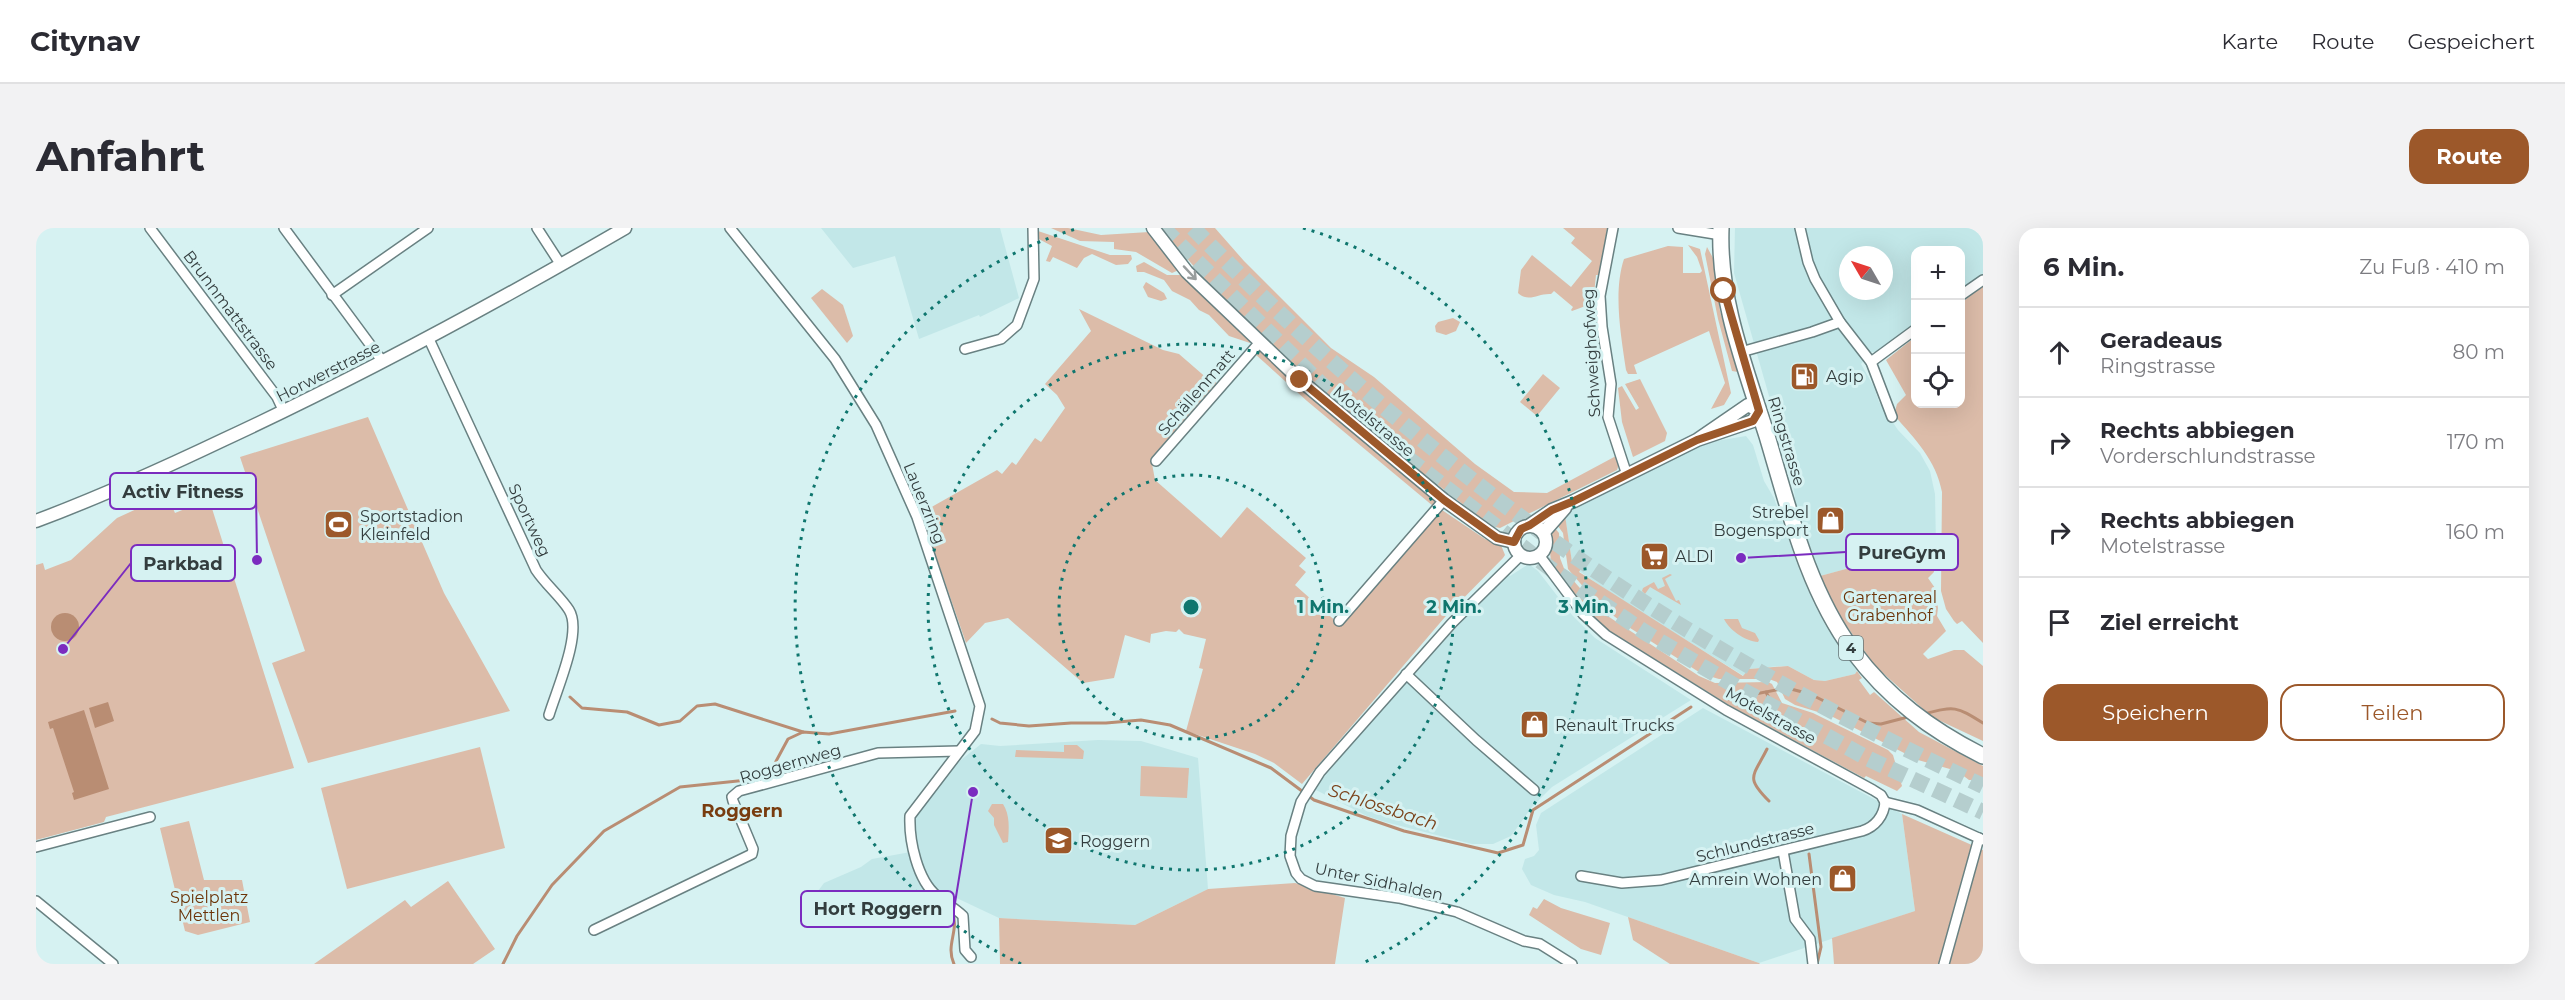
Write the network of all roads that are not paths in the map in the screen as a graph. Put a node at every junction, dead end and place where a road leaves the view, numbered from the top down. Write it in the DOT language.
graph roads {
  1 [pos="150,228"];
  2 [pos="284,228"];
  3 [pos="429,228"];
  4 [pos="537,228"];
  5 [pos="625,228"];
  6 [pos="730,228"];
  7 [pos="1033,228"];
  8 [pos="1153,228"];
  9 [pos="1612,228"];
  10 [pos="1678,228"];
  11 [pos="1800,228"];
  12 [pos="1721,231"];
  13 [pos="561,265"];
  14 [pos="1983,280"];
  15 [pos="1965,293"];
  16 [pos="332,296"];
  17 [pos="1840,322"];
  18 [pos="1911,333"];
  19 [pos="428,337"];
  20 [pos="1260,342"];
  21 [pos="965,349"];
  22 [pos="1741,352"];
  23 [pos="383,362"];
  24 [pos="1871,362"];
  25 [pos="1759,411"];
  26 [pos="284,412"];
  27 [pos="1892,417"];
  28 [pos="1156,461"];
  29 [pos="1627,475"];
  30 [pos="1444,500"];
  31 [pos="1568,505"];
  32 [pos="36,521"];
  33 [pos="1530,525"];
  34 [pos="1544,532"];
  35 [pos="1514,542"];
  36 [pos="1521,555"];
  37 [pos="1539,555"];
  38 [pos="1339,621"];
  39 [pos="1406,674"];
  40 [pos="549,715"];
  41 [pos="959,751"];
  42 [pos="1983,756"];
  43 [pos="1534,790"];
  44 [pos="1885,802"];
  45 [pos="150,817"];
  46 [pos="1981,839"];
  47 [pos="36,848"];
  48 [pos="1783,851"];
  49 [pos="1581,876"];
  50 [pos="36,902"];
  51 [pos="594,930"];
  52 [pos="972,957"];
  53 [pos="100,960"];
  54 [pos="1813,962"];
  55 [pos="113,964"];
  56 [pos="1572,964"];
  57 [pos="1944,964"];
  1 -- 26 [label="street, Brunnmattstrasse"];
  2 -- 16 [label="street"];
  3 -- 16 [label="street"];
  4 -- 13 [label="street"];
  5 -- 13 [label="street, Horwerstrasse"];
  6 -- 41 [label="street, Lauerzring"];
  7 -- 21 [label="street"];
  8 -- 20 [label="street, Motelstrasse, one-way"];
  9 -- 29 [label="street, Schweighofweg"];
  10 -- 12 [label="street"];
  11 -- 17 [label="street"];
  12 -- 22 [label="main road, Ringstrasse / 4"];
  13 -- 19 [label="street, Horwerstrasse"];
  14 -- 15 [label="street"];
  16 -- 23 [label="street"];
  17 -- 22 [label="street"];
  17 -- 24 [label="street"];
  18 -- 24 [label="street"];
  19 -- 23 [label="street, Horwerstrasse"];
  19 -- 40 [label="street, Sportweg"];
  20 -- 28 [label="street, Schällenmatt"];
  20 -- 30 [label="street, Motelstrasse"];
  22 -- 25 [label="main road, Ringstrasse / 4"];
  23 -- 26 [label="street, Horwerstrasse"];
  24 -- 27 [label="street"];
  25 -- 29 [label="street"];
  25 -- 42 [label="main road, Ringstrasse / 4"];
  26 -- 32 [label="street, Horwerstrasse"];
  29 -- 31 [label="street"];
  30 -- 35 [label="street, Motelstrasse"];
  30 -- 38 [label="street"];
  31 -- 33 [label="street"];
  31 -- 34 [label="street"];
  33 -- 34 [label="street"];
  33 -- 35 [label="street"];
  34 -- 37 [label="street"];
  35 -- 36 [label="street"];
  36 -- 37 [label="street"];
  36 -- 39 [label="street, Unter Sidhalden"];
  37 -- 44 [label="street, Motelstrasse"];
  39 -- 43 [label="street"];
  39 -- 56 [label="street, Unter Sidhalden"];
  41 -- 51 [label="street, Roggernweg"];
  41 -- 52 [label="street"];
  44 -- 46 [label="street"];
  44 -- 48 [label="street, Schlundstrasse"];
  45 -- 47 [label="street"];
  46 -- 57 [label="street"];
  48 -- 49 [label="street, Schlundstrasse"];
  48 -- 54 [label="street"];
  50 -- 53 [label="street"];
  53 -- 55 [label="street"];
}
